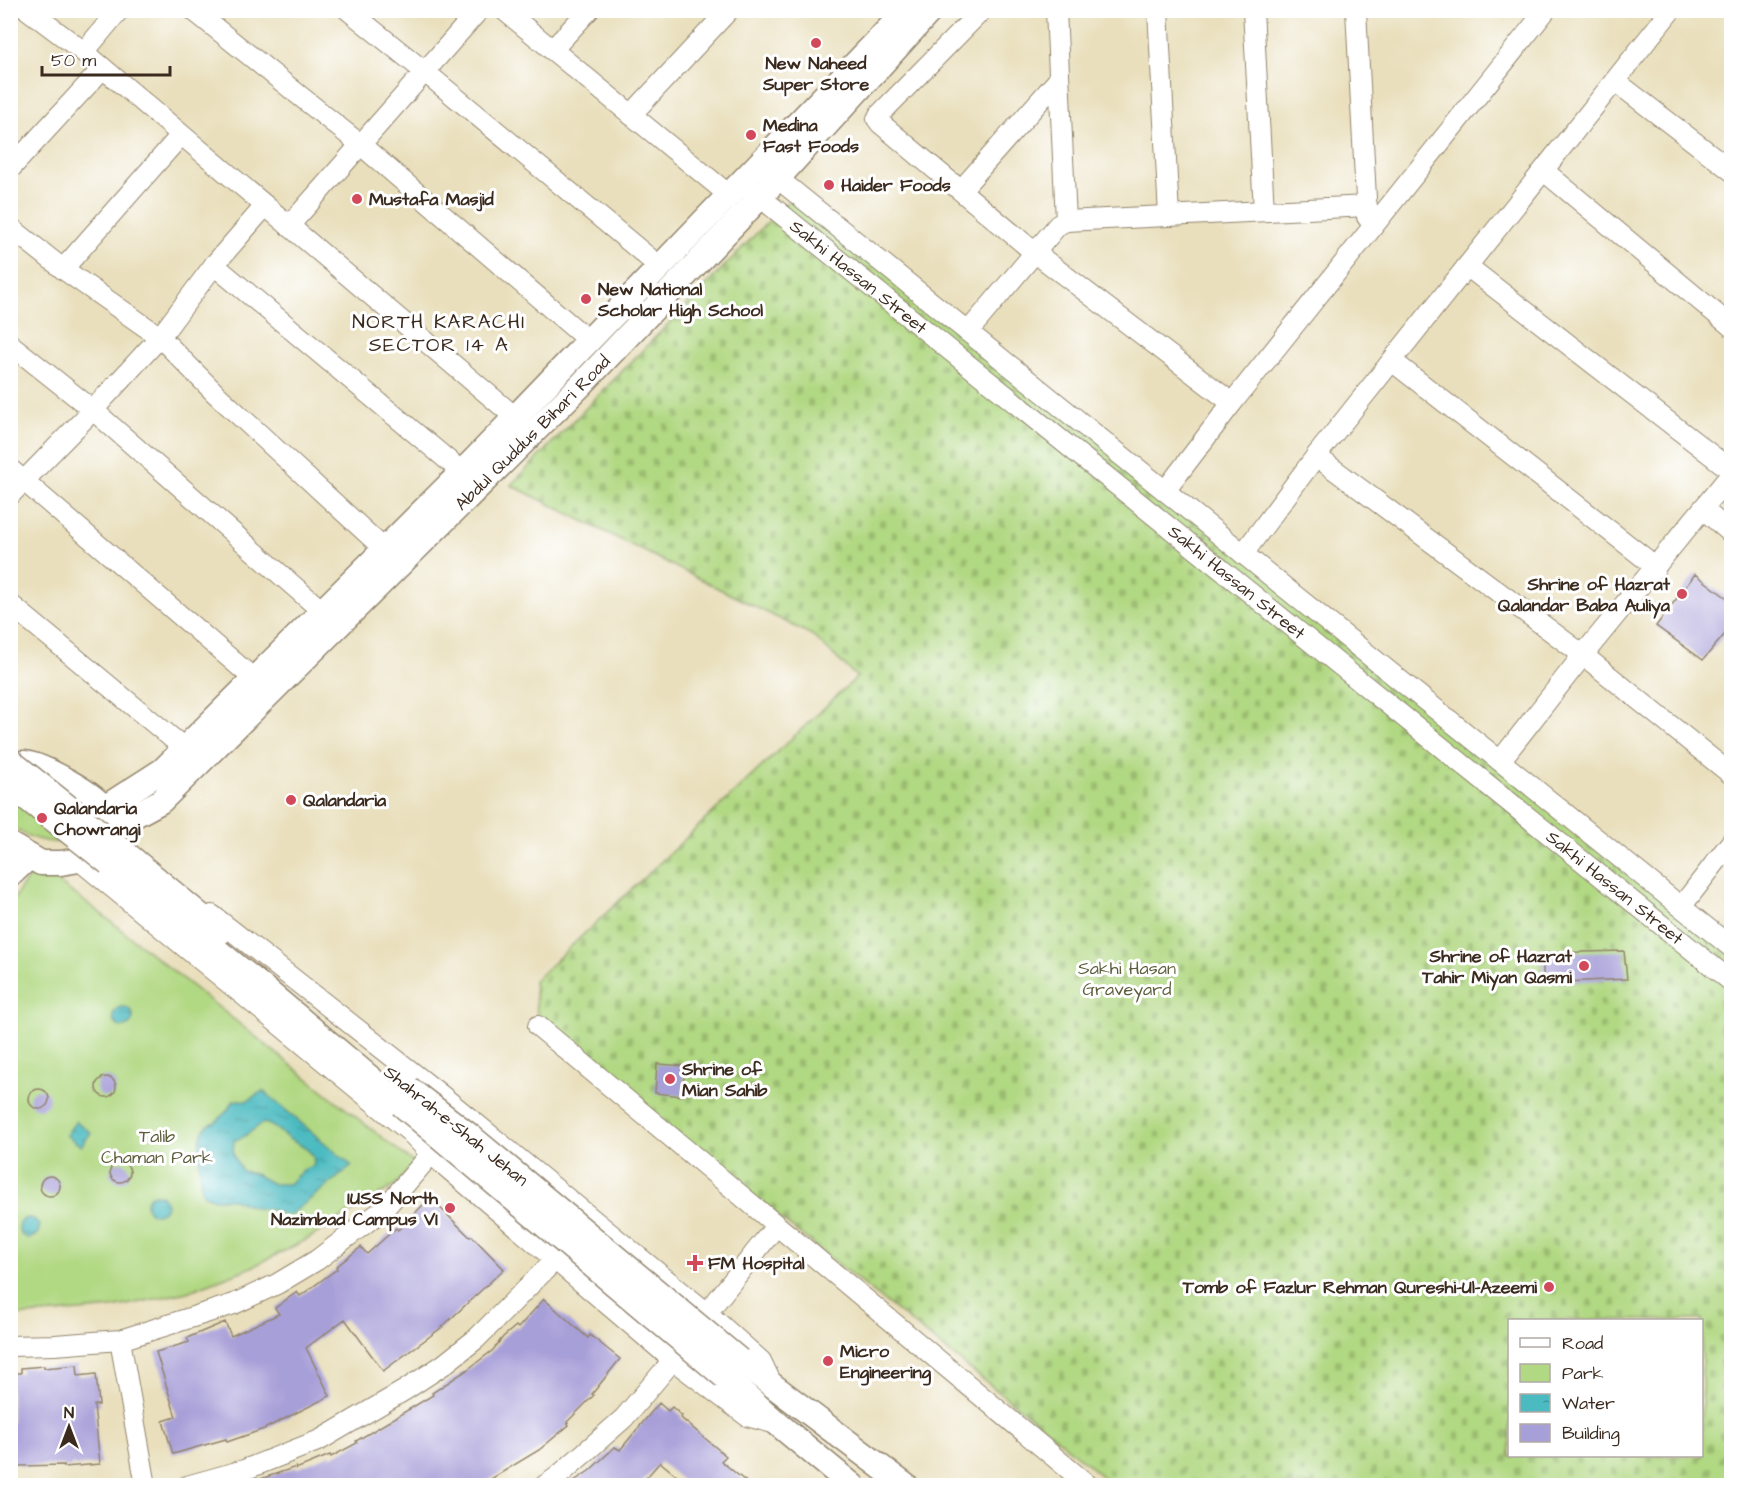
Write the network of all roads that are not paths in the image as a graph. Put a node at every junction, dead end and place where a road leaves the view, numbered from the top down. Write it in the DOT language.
graph roads {
  1 [pos="15,10"];
  2 [pos="28,10"];
  3 [pos="119,10"];
  4 [pos="193,10"];
  5 [pos="348,10"];
  6 [pos="479,10"];
  7 [pos="504,10"];
  8 [pos="589,10"];
  9 [pos="729,10"];
  10 [pos="906,10"];
  11 [pos="931,10"];
  12 [pos="982,10"];
  13 [pos="1056,10"];
  14 [pos="1158,10"];
  15 [pos="1253,10"];
  16 [pos="1356,10"];
  17 [pos="1546,10"];
  18 [pos="1671,10"];
  19 [pos="10,16"];
  20 [pos="552,50"];
  21 [pos="84,52"];
  22 [pos="103,68"];
  23 [pos="425,72"];
  24 [pos="1059,79"];
  25 [pos="1615,81"];
  26 [pos="631,115"];
  27 [pos="181,135"];
  28 [pos="361,145"];
  29 [pos="10,169"];
  30 [pos="768,171"];
  31 [pos="1544,171"];
  32 [pos="1731,171"];
  33 [pos="961,190"];
  34 [pos="743,192"];
  35 [pos="264,206"];
  36 [pos="1367,206"];
  37 [pos="1264,211"];
  38 [pos="1169,216"];
  39 [pos="1066,221"];
  40 [pos="289,226"];
  41 [pos="10,227"];
  42 [pos="1368,235"];
  43 [pos="1034,252"];
  44 [pos="214,265"];
  45 [pos="1467,266"];
  46 [pos="660,267"];
  47 [pos="63,269"];
  48 [pos="1731,327"];
  49 [pos="968,332"];
  50 [pos="160,337"];
  51 [pos="589,340"];
  52 [pos="10,344"];
  53 [pos="1392,361"];
  54 [pos="1232,403"];
  55 [pos="93,410"];
  56 [pos="515,417"];
  57 [pos="1316,456"];
  58 [pos="462,472"];
  59 [pos="1731,472"];
  60 [pos="17,475"];
  61 [pos="1165,491"];
  62 [pos="10,495"];
  63 [pos="1703,509"];
  64 [pos="1731,534"];
  65 [pos="384,549"];
  66 [pos="1243,554"];
  67 [pos="1656,567"];
  68 [pos="10,604"];
  69 [pos="322,611"];
  70 [pos="1583,655"];
  71 [pos="254,679"];
  72 [pos="184,748"];
  73 [pos="14,760"];
  74 [pos="1500,762"];
  75 [pos="1731,775"];
  76 [pos="10,785"];
  77 [pos="108,824"];
  78 [pos="1731,841"];
  79 [pos="20,851"];
  80 [pos="79,860"];
  81 [pos="10,875"];
  82 [pos="1681,907"];
  83 [pos="1731,948"];
  84 [pos="1731,982"];
  85 [pos="538,1026"];
  86 [pos="441,1095"];
  87 [pos="410,1132"];
  88 [pos="431,1154"];
  89 [pos="776,1226"];
  90 [pos="555,1259"];
  91 [pos="706,1313"];
  92 [pos="120,1340"];
  93 [pos="10,1346"];
  94 [pos="673,1360"];
  95 [pos="732,1368"];
  96 [pos="772,1386"];
  97 [pos="778,1424"];
  98 [pos="146,1485"];
  99 [pos="187,1485"];
  100 [pos="544,1485"];
  101 [pos="854,1485"];
  102 [pos="906,1485"];
  103 [pos="1089,1485"];
  1 -- 19 [label="street"];
  2 -- 21 [label="street"];
  3 -- 21 [label="street"];
  4 -- 28 [label="street"];
  5 -- 23 [label="street"];
  6 -- 23 [label="street"];
  7 -- 20 [label="street, Sakhi Hassan Street"];
  8 -- 20 [label="street"];
  9 -- 26 [label="street"];
  10 -- 30 [label="main road, Abdul Quddus Bihari Road"];
  11 -- 30 [label="main road, Abdul Quddus Bihari Road"];
  12 -- 33 [label="street"];
  13 -- 24 [label="street"];
  14 -- 38 [label="street"];
  15 -- 37 [label="street"];
  16 -- 36 [label="street"];
  17 -- 42 [label="street"];
  18 -- 25 [label="street"];
  20 -- 26 [label="street, Sakhi Hassan Street"];
  21 -- 22 [label="street"];
  22 -- 27 [label="street"];
  22 -- 29 [label="street"];
  23 -- 28 [label="street"];
  23 -- 46 [label="street"];
  24 -- 33 [label="street"];
  24 -- 39 [label="street"];
  25 -- 31 [label="street"];
  25 -- 32 [label="street"];
  26 -- 34 [label="street, Sakhi Hassan Street"];
  27 -- 35 [label="street"];
  27 -- 47 [label="street"];
  28 -- 40 [label="street"];
  28 -- 51 [label="street"];
  30 -- 34 [label="main road, Abdul Quddus Bihari Road"];
  30 -- 49 [label="street, Sakhi Hassan Street"];
  31 -- 45 [label="street"];
  31 -- 48 [label="street"];
  33 -- 43 [label="street"];
  34 -- 46 [label="main road, Abdul Quddus Bihari Road"];
  34 -- 77 [label="main road, Abdul Quddus Bihari Road"];
  34 -- 84 [label="street, Sakhi Hassan Street"];
  35 -- 40 [label="street"];
  35 -- 44 [label="street"];
  36 -- 37 [label="street"];
  36 -- 42 [label="street"];
  37 -- 38 [label="street"];
  38 -- 39 [label="street"];
  39 -- 43 [label="street"];
  40 -- 56 [label="street"];
  41 -- 47 [label="street"];
  42 -- 54 [label="street"];
  43 -- 49 [label="street"];
  43 -- 54 [label="street"];
  44 -- 50 [label="street"];
  44 -- 58 [label="street"];
  45 -- 53 [label="street"];
  45 -- 59 [label="street"];
  46 -- 51 [label="main road, Abdul Quddus Bihari Road"];
  47 -- 50 [label="street"];
  49 -- 61 [label="street, Sakhi Hassan Street"];
  50 -- 55 [label="street"];
  50 -- 65 [label="street"];
  51 -- 56 [label="main road, Abdul Quddus Bihari Road"];
  52 -- 55 [label="street"];
  53 -- 57 [label="street"];
  53 -- 67 [label="street"];
  54 -- 61 [label="street"];
  55 -- 60 [label="street"];
  55 -- 69 [label="street"];
  56 -- 58 [label="main road, Abdul Quddus Bihari Road"];
  57 -- 66 [label="street"];
  57 -- 70 [label="street"];
  58 -- 65 [label="main road, Abdul Quddus Bihari Road"];
  59 -- 63 [label="street"];
  60 -- 62 [label="street"];
  60 -- 71 [label="street"];
  61 -- 66 [label="street, Sakhi Hassan Street"];
  63 -- 64 [label="street"];
  63 -- 67 [label="street"];
  65 -- 69 [label="main road, Abdul Quddus Bihari Road"];
  66 -- 74 [label="street, Sakhi Hassan Street"];
  67 -- 70 [label="street"];
  68 -- 72 [label="street"];
  69 -- 71 [label="main road, Abdul Quddus Bihari Road"];
  70 -- 74 [label="street"];
  70 -- 75 [label="street"];
  71 -- 72 [label="main road, Abdul Quddus Bihari Road"];
  72 -- 77 [label="main road, Abdul Quddus Bihari Road"];
  73 -- 77 [label="main road"];
  73 -- 95 [label="main road, Shahrah-e-Shah Jehan, bridge"];
  74 -- 82 [label="street, Sakhi Hassan Street"];
  76 -- 95 [label="main road, Shahrah-e-Shah Jehan, bridge"];
  77 -- 80 [label="main road"];
  77 -- 86 [label="street"];
  78 -- 82 [label="street"];
  79 -- 80 [label="main road"];
  79 -- 81 [label="main road"];
  80 -- 87 [label="street"];
  82 -- 83 [label="street, Sakhi Hassan Street"];
  85 -- 89 [label="street"];
  86 -- 87 [label="street"];
  86 -- 91 [label="street"];
  87 -- 88 [label="street"];
  88 -- 90 [label="street"];
  88 -- 92 [label="street"];
  89 -- 91 [label="street"];
  89 -- 103 [label="street"];
  90 -- 94 [label="street"];
  90 -- 99 [label="street"];
  91 -- 96 [label="street"];
  92 -- 93 [label="street"];
  92 -- 98 [label="street"];
  94 -- 97 [label="street"];
  94 -- 100 [label="street"];
  95 -- 96 [label="main road, Shahrah-e-Shah Jehan"];
  95 -- 97 [label="main road, Shahrah-e-Shah Jehan"];
  96 -- 102 [label="main road, Shahrah-e-Shah Jehan"];
  97 -- 101 [label="main road, Shahrah-e-Shah Jehan"];
}
